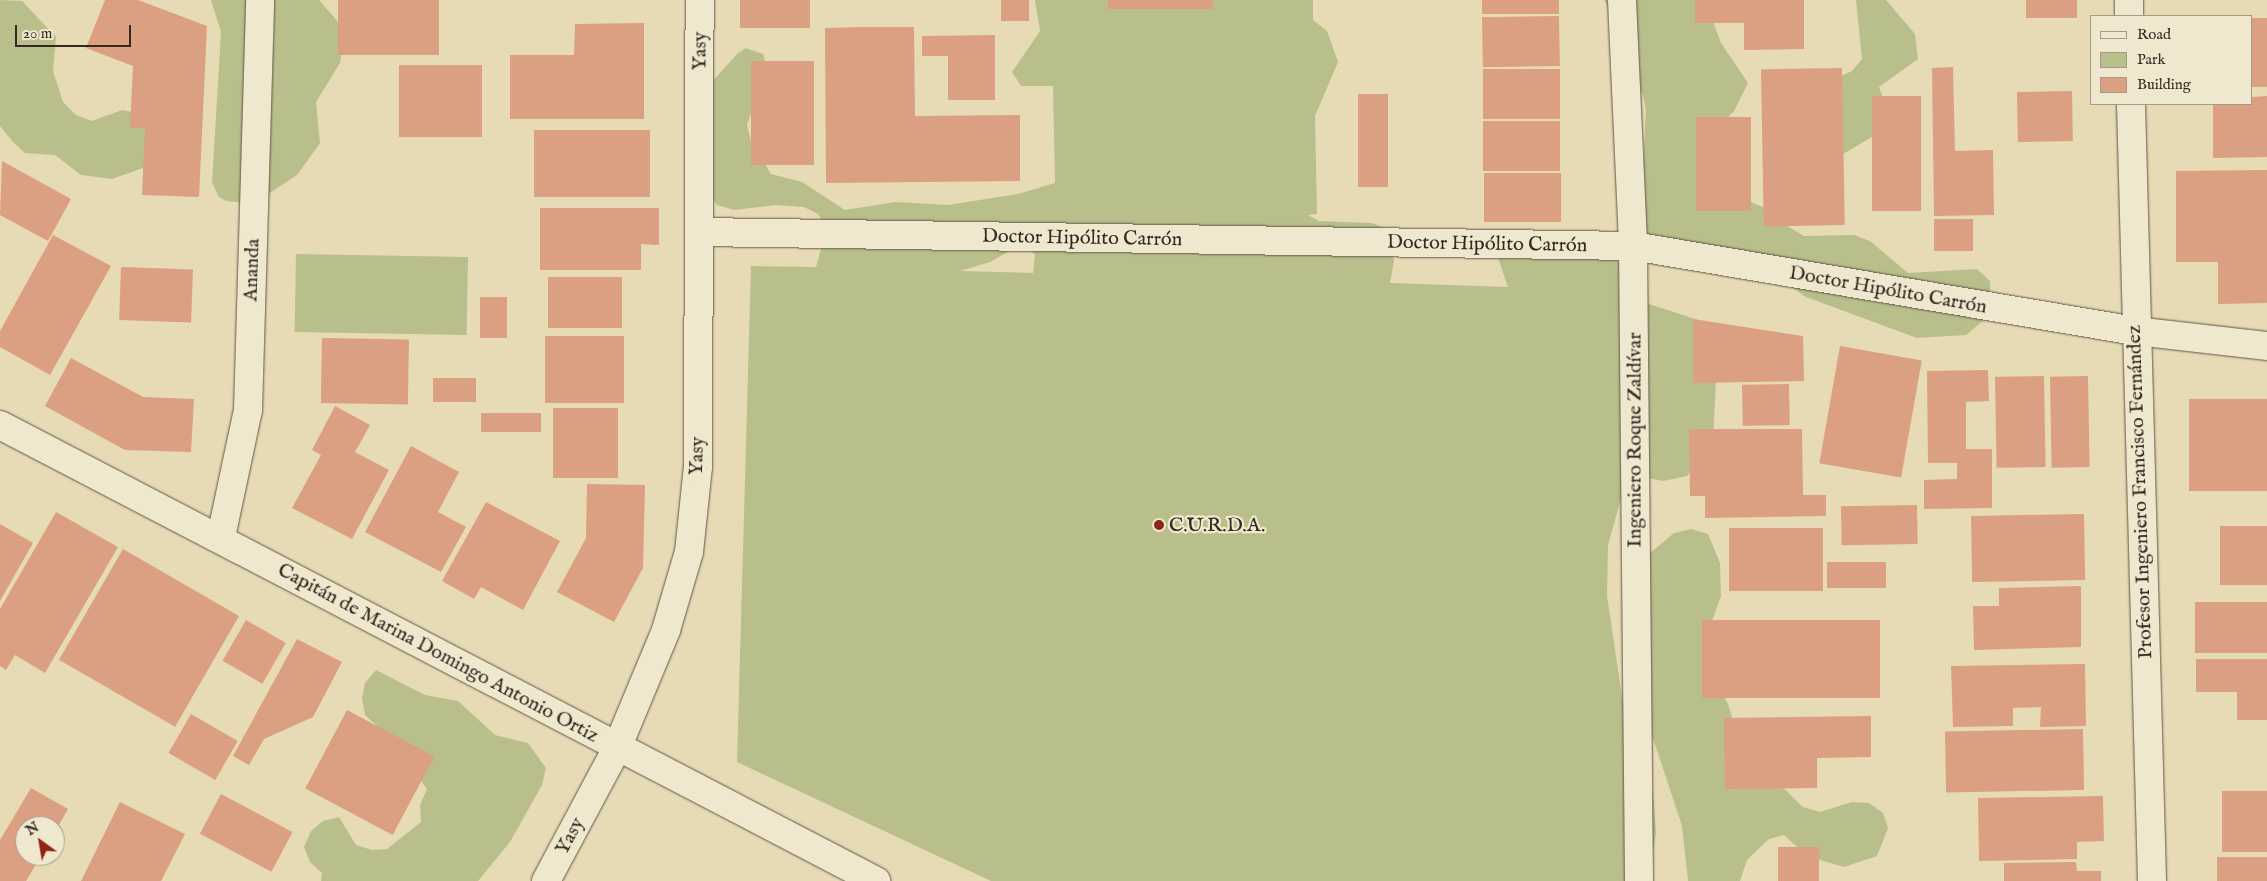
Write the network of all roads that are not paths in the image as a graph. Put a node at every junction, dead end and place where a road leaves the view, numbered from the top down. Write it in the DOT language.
graph roads {
  1 [pos="260,0"];
  2 [pos="700,0"];
  3 [pos="1622,0"];
  4 [pos="2129,0"];
  5 [pos="2129,15"];
  6 [pos="2131,105"];
  7 [pos="699,232"];
  8 [pos="1634,246"];
  9 [pos="2135,331"];
  10 [pos="2267,346"];
  11 [pos="0,426"];
  12 [pos="221,537"];
  13 [pos="617,748"];
  14 [pos="546,881"];
  15 [pos="876,881"];
  16 [pos="1639,881"];
  17 [pos="2152,881"];
  1 -- 12 [label="street, Ananda"];
  2 -- 7 [label="street, Yasy"];
  3 -- 8 [label="street, Ingeniero Roque Zaldívar"];
  4 -- 5 [label="street"];
  6 -- 9 [label="street, Profesor Ingeniero Francisco Fernández"];
  7 -- 8 [label="street, Doctor Hipólito Carrón"];
  7 -- 13 [label="street, Yasy"];
  8 -- 9 [label="street, Doctor Hipólito Carrón"];
  8 -- 16 [label="street, Ingeniero Roque Zaldívar"];
  9 -- 10 [label="street, Doctor Hipólito Carrón"];
  9 -- 17 [label="street, Profesor Ingeniero Francisco Fernández"];
  11 -- 12 [label="street, Capitán de Marina Domingo Antonio Ortiz"];
  12 -- 13 [label="street, Capitán de Marina Domingo Antonio Ortiz"];
  13 -- 14 [label="street, Yasy"];
  13 -- 15 [label="street, Capitán de Marina Domingo Antonio Ortiz"];
}
